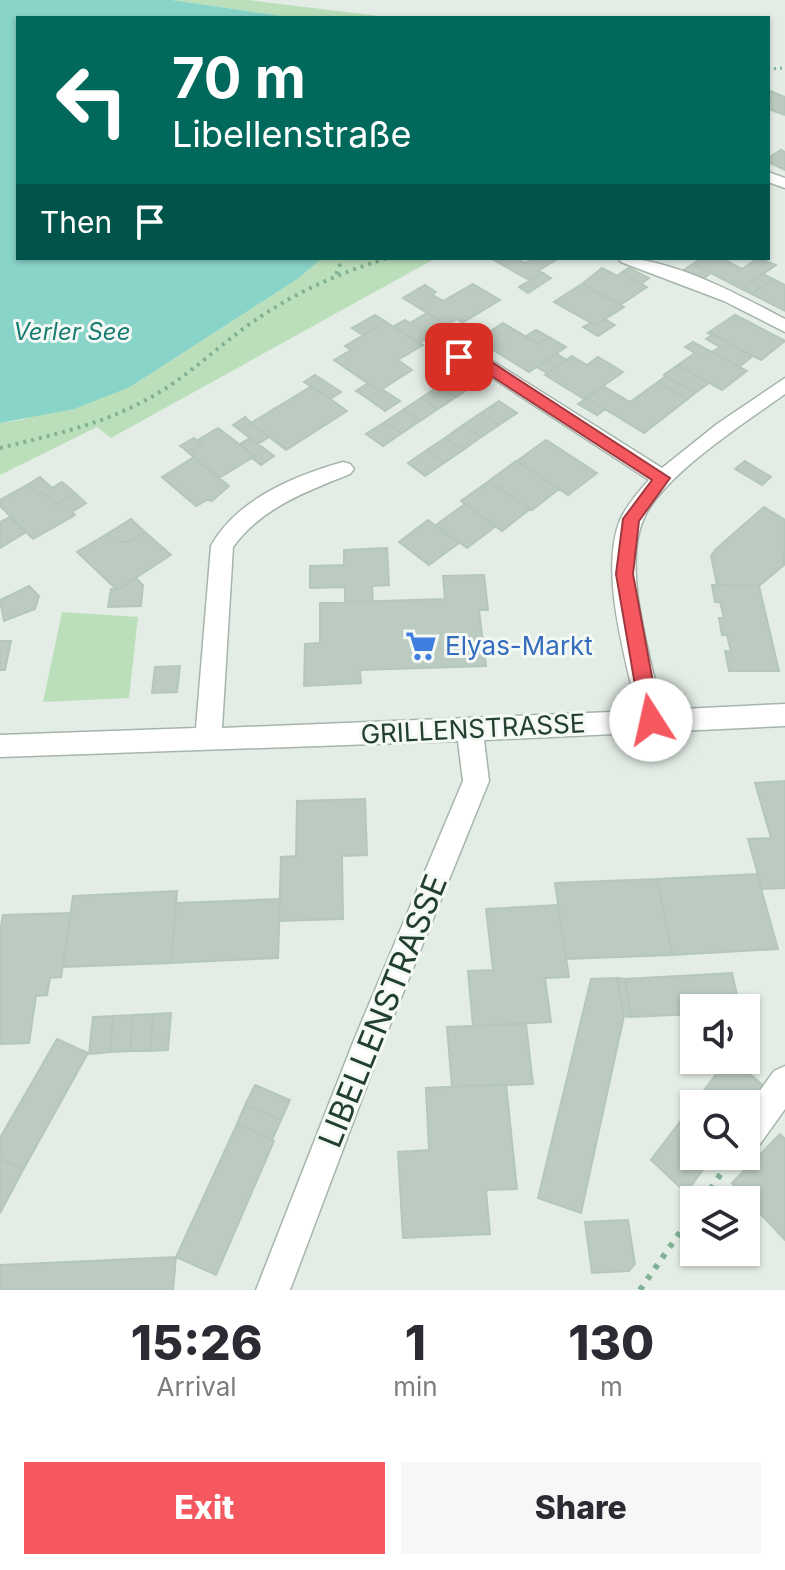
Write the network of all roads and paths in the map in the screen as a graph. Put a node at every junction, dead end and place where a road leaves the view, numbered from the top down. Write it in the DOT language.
graph roads {
  1 [pos="342,260"];
  2 [pos="382,260"];
  3 [pos="632,260"];
  4 [pos="336,274"];
  5 [pos="785,326"];
  6 [pos="459,357"];
  7 [pos="785,384"];
  8 [pos="0,448"];
  9 [pos="343,469"];
  10 [pos="662,478"];
  11 [pos="785,715"];
  12 [pos="651,720"];
  13 [pos="470,730"];
  14 [pos="208,739"];
  15 [pos="0,746"];
  16 [pos="785,1082"];
  17 [pos="760,1117"];
  18 [pos="680,1232"];
  19 [pos="273,1290"];
  20 [pos="640,1290"];
  1 -- 4 [label="path"];
  2 -- 4 [label="path"];
  3 -- 5 [label="street"];
  4 -- 8 [label="path"];
  6 -- 10 [label="street"];
  7 -- 10 [label="street"];
  9 -- 14 [label="street"];
  10 -- 12 [label="street"];
  11 -- 12 [label="street, GRILLENSTRASSE"];
  12 -- 13 [label="street, GRILLENSTRASSE"];
  13 -- 14 [label="street, GRILLENSTRASSE"];
  13 -- 19 [label="street, LIBELLENSTRASSE"];
  14 -- 15 [label="street, GRILLENSTRASSE"];
  16 -- 17 [label="street"];
  18 -- 20 [label="path"];
}
